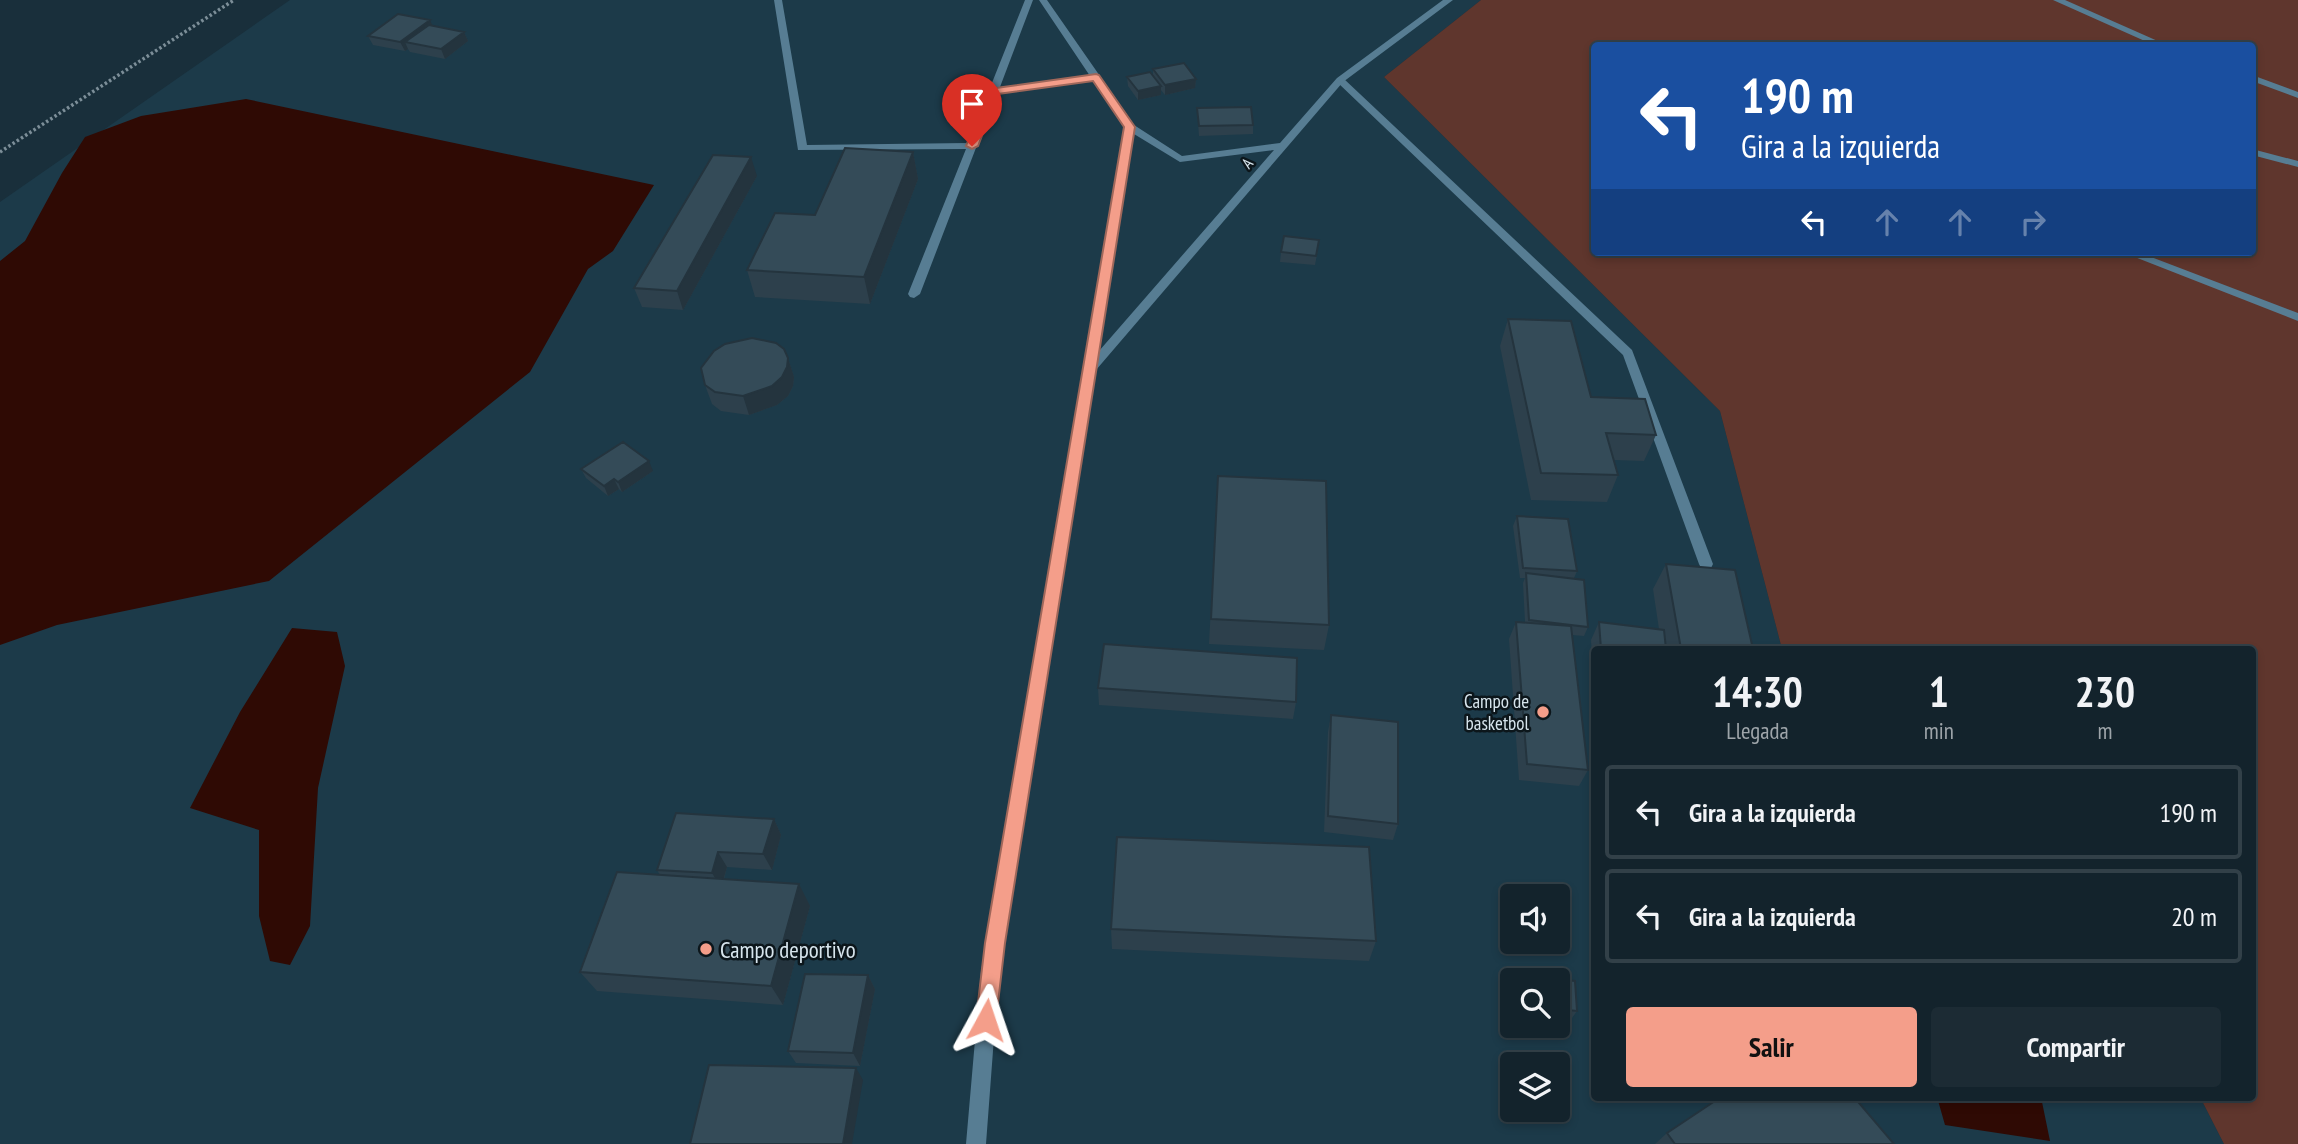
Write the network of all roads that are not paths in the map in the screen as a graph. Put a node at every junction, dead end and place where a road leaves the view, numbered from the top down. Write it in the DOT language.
graph roads {
  1 [pos="778,0"];
  2 [pos="1030,0"];
  3 [pos="1043,0"];
  4 [pos="1449,0"];
  5 [pos="2057,0"];
  6 [pos="2156,42"];
  7 [pos="1096,78"];
  8 [pos="2256,79"];
  9 [pos="1340,80"];
  10 [pos="993,91"];
  11 [pos="2298,95"];
  12 [pos="1130,127"];
  13 [pos="972,146"];
  14 [pos="1283,146"];
  15 [pos="2256,153"];
  16 [pos="2298,164"];
  17 [pos="2138,256"];
  18 [pos="914,293"];
  19 [pos="2298,317"];
  20 [pos="1089,370"];
  21 [pos="1706,564"];
  22 [pos="975,1144"];
  1 -- 13 [label="street"];
  2 -- 10 [label="street"];
  3 -- 7 [label="street"];
  4 -- 9 [label="street, A"];
  5 -- 6 [label="street"];
  7 -- 10 [label="street"];
  7 -- 12 [label="street"];
  8 -- 11 [label="street"];
  9 -- 14 [label="street, A"];
  9 -- 21 [label="street"];
  10 -- 13 [label="street"];
  12 -- 14 [label="street"];
  12 -- 20 [label="street"];
  13 -- 18 [label="street"];
  14 -- 20 [label="street, A"];
  15 -- 16 [label="street"];
  17 -- 19 [label="street"];
  20 -- 22 [label="street"];
}
